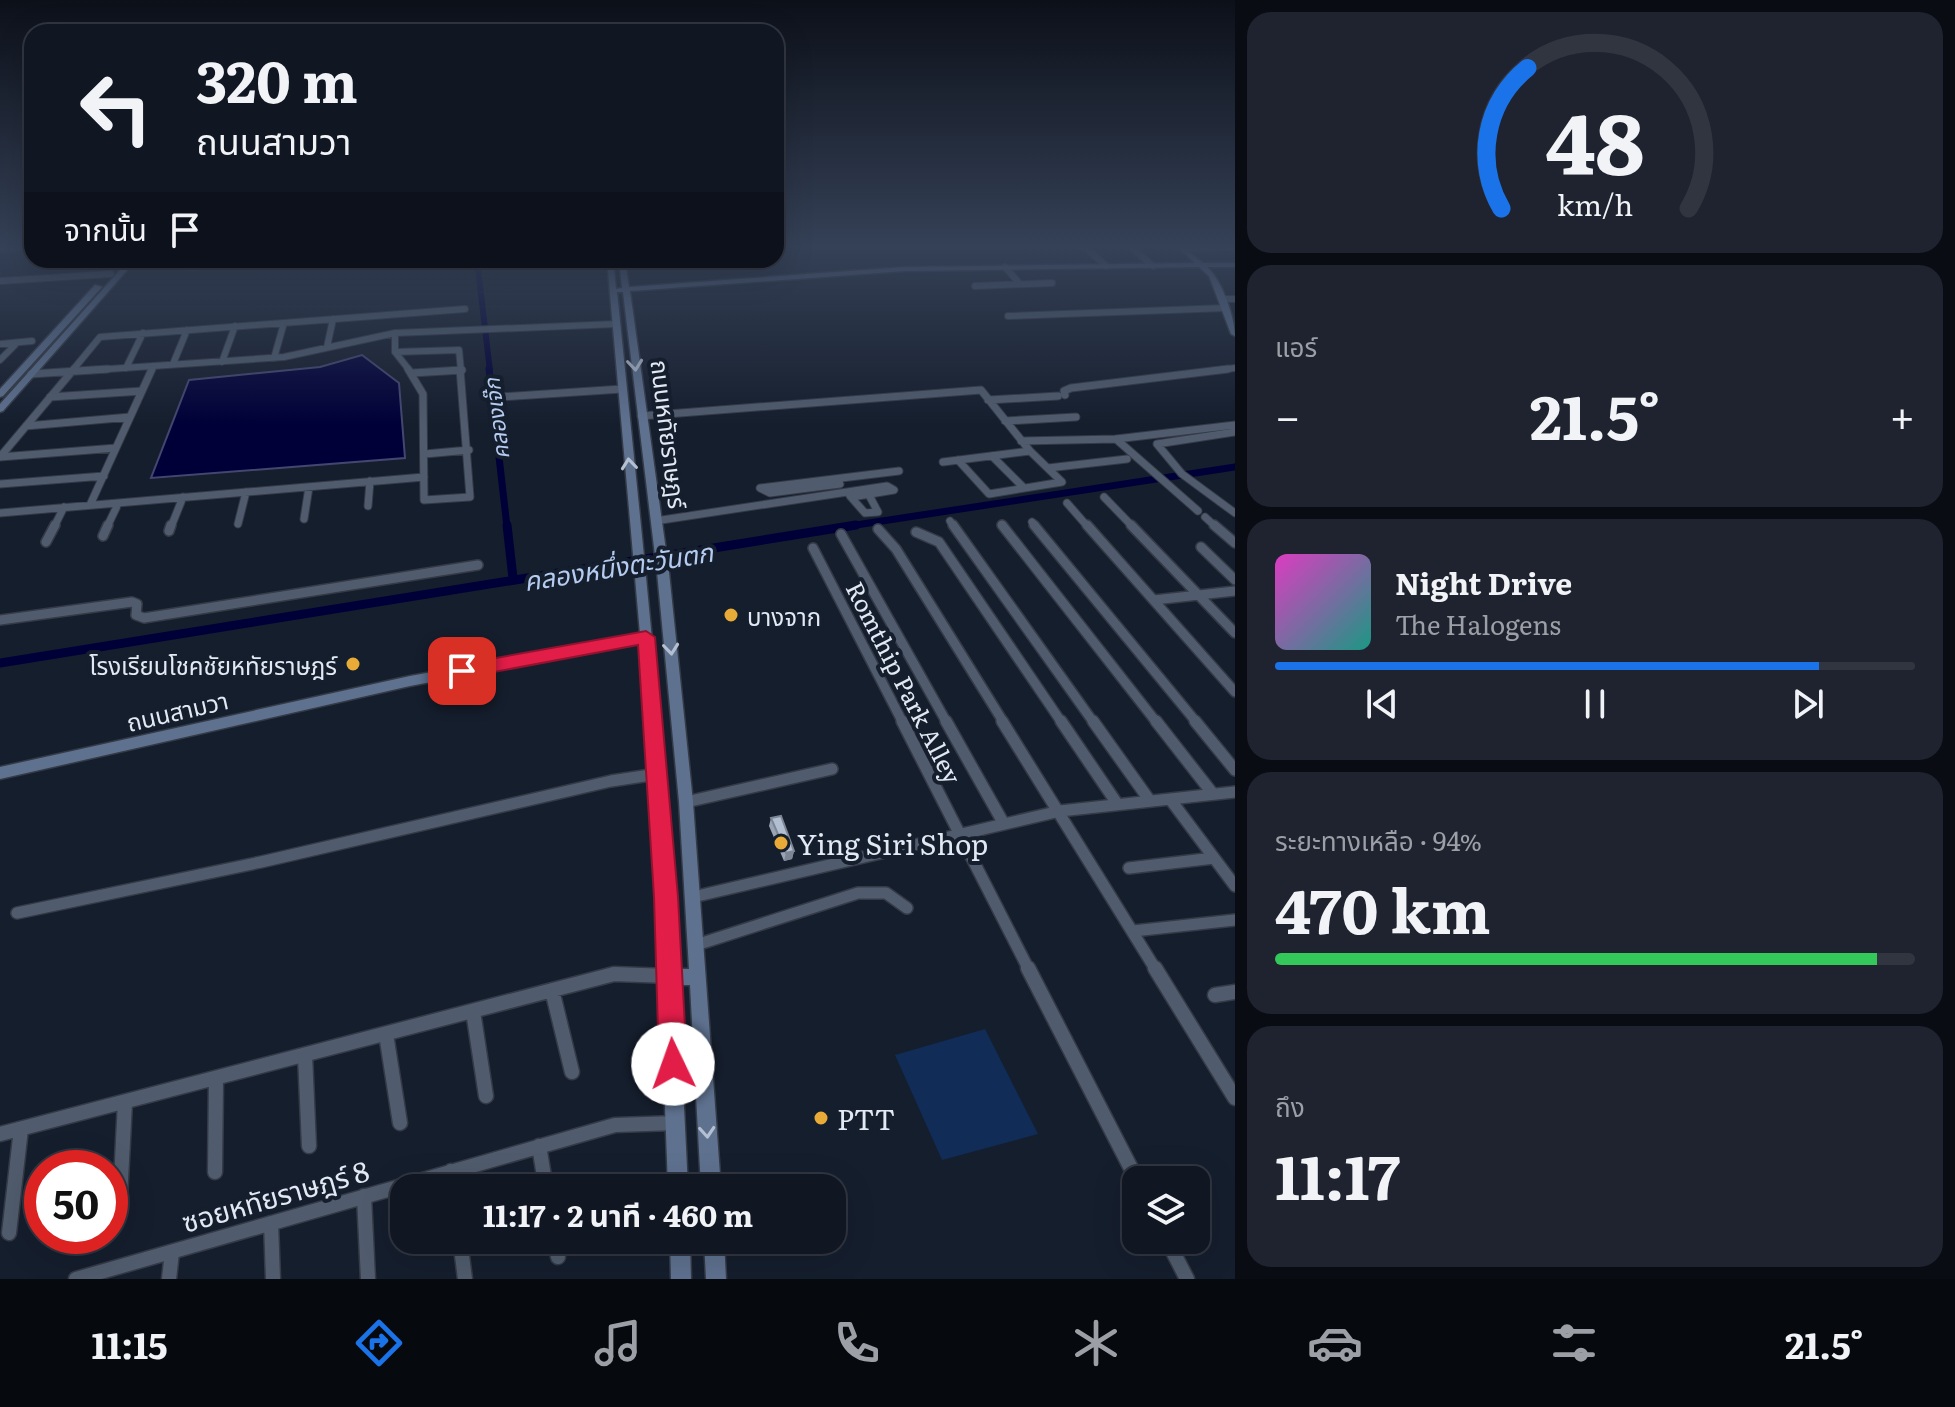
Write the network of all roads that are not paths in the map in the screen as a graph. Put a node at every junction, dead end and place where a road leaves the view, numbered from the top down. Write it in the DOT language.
graph roads {
  1 [pos="81,306"];
  2 [pos="93,306"];
  3 [pos="614,306"];
  4 [pos="629,306"];
  5 [pos="1225,308"];
  6 [pos="465,309"];
  7 [pos="454,310"];
  8 [pos="426,312"];
  9 [pos="380,315"];
  10 [pos="1008,316"];
  11 [pos="333,319"];
  12 [pos="284,323"];
  13 [pos="616,324"];
  14 [pos="235,326"];
  15 [pos="187,330"];
  16 [pos="455,330"];
  17 [pos="426,331"];
  18 [pos="143,333"];
  19 [pos="395,333"];
  20 [pos="1235,333"];
  21 [pos="377,335"];
  22 [pos="32,341"];
  23 [pos="17,343"];
  24 [pos="0,344"];
  25 [pos="327,347"];
  26 [pos="395,352"];
  27 [pos="274,358"];
  28 [pos="0,360"];
  29 [pos="222,362"];
  30 [pos="173,364"];
  31 [pos="153,366"];
  32 [pos="126,368"];
  33 [pos="1235,368"];
  34 [pos="462,370"];
  35 [pos="71,371"];
  36 [pos="412,373"];
  37 [pos="31,374"];
  38 [pos="622,389"];
  39 [pos="142,391"];
  40 [pos="0,394"];
  41 [pos="50,397"];
  42 [pos="500,397"];
  43 [pos="988,400"];
  44 [pos="0,409"];
  45 [pos="641,416"];
  46 [pos="130,417"];
  47 [pos="1076,417"];
  48 [pos="1005,421"];
  49 [pos="1235,425"];
  50 [pos="25,426"];
  51 [pos="1235,432"];
  52 [pos="1116,439"];
  53 [pos="1021,441"];
  54 [pos="116,448"];
  55 [pos="469,450"];
  56 [pos="1030,451"];
  57 [pos="425,454"];
  58 [pos="992,456"];
  59 [pos="1127,459"];
  60 [pos="958,460"];
  61 [pos="943,462"];
  62 [pos="1048,468"];
  63 [pos="899,471"];
  64 [pos="104,476"];
  65 [pos="424,477"];
  66 [pos="370,481"];
  67 [pos="838,481"];
  68 [pos="0,484"];
  69 [pos="309,487"];
  70 [pos="1024,488"];
  71 [pos="246,492"];
  72 [pos="849,495"];
  73 [pos="869,495"];
  74 [pos="183,497"];
  75 [pos="1104,497"];
  76 [pos="1235,500"];
  77 [pos="1067,503"];
  78 [pos="1221,503"];
  79 [pos="118,504"];
  80 [pos="90,505"];
  81 [pos="368,506"];
  82 [pos="64,507"];
  83 [pos="3,512"];
  84 [pos="1235,513"];
  85 [pos="304,519"];
  86 [pos="655,521"];
  87 [pos="950,521"];
  88 [pos="0,522"];
  89 [pos="1032,522"];
  90 [pos="238,524"];
  91 [pos="1002,525"];
  92 [pos="878,529"];
  93 [pos="169,531"];
  94 [pos="916,532"];
  95 [pos="841,534"];
  96 [pos="103,536"];
  97 [pos="46,542"];
  98 [pos="1235,543"];
  99 [pos="1201,547"];
  100 [pos="813,548"];
  101 [pos="478,565"];
  102 [pos="1235,580"];
  103 [pos="1235,591"];
  104 [pos="1199,595"];
  105 [pos="1154,600"];
  106 [pos="0,620"];
  107 [pos="1235,633"];
  108 [pos="646,637"];
  109 [pos="1235,692"];
  110 [pos="832,769"];
  111 [pos="1235,770"];
  112 [pos="0,773"];
  113 [pos="657,774"];
  114 [pos="1235,792"];
  115 [pos="1213,794"];
  116 [pos="1170,799"];
  117 [pos="1150,801"];
  118 [pos="686,802"];
  119 [pos="1116,802"];
  120 [pos="1060,811"];
  121 [pos="1004,824"];
  122 [pos="961,834"];
  123 [pos="1214,858"];
  124 [pos="1129,868"];
  125 [pos="1235,886"];
  126 [pos="666,897"];
  127 [pos="693,897"];
  128 [pos="907,908"];
  129 [pos="17,913"];
  130 [pos="1235,920"];
  131 [pos="1133,931"];
  132 [pos="696,945"];
  133 [pos="669,976"];
  134 [pos="697,978"];
  135 [pos="552,990"];
  136 [pos="1235,992"];
  137 [pos="1215,995"];
  138 [pos="473,1011"];
  139 [pos="386,1034"];
  140 [pos="305,1055"];
  141 [pos="572,1072"];
  142 [pos="216,1079"];
  143 [pos="486,1096"];
  144 [pos="1235,1098"];
  145 [pos="125,1102"];
  146 [pos="400,1123"];
  147 [pos="676,1123"];
  148 [pos="21,1129"];
  149 [pos="0,1134"];
  150 [pos="309,1146"];
  151 [pos="539,1146"];
  152 [pos="123,1150"];
  153 [pos="1130,1166"];
  154 [pos="451,1171"];
  155 [pos="215,1172"];
  156 [pos="451,1174"];
  157 [pos="544,1174"];
  158 [pos="678,1174"];
  159 [pos="710,1174"];
  160 [pos="364,1196"];
  161 [pos="271,1223"];
  162 [pos="9,1233"];
  163 [pos="172,1252"];
  164 [pos="462,1254"];
  165 [pos="557,1254"];
  166 [pos="680,1254"];
  167 [pos="715,1254"];
  168 [pos="1174,1254"];
  169 [pos="558,1257"];
  170 [pos="76,1279"];
  171 [pos="169,1279"];
  172 [pos="273,1279"];
  173 [pos="368,1279"];
  174 [pos="465,1279"];
  175 [pos="681,1279"];
  176 [pos="716,1279"];
  177 [pos="1187,1279"];
  1 -- 40 [label="main road"];
  2 -- 37 [label="main road"];
  3 -- 13 [label="main road, ถนนหทัยราษฎร์"];
  4 -- 45 [label="main road, ถนนหทัยราษฎร์, one-way"];
  5 -- 10 [label="street"];
  5 -- 20 [label="main road"];
  6 -- 7 [label="street"];
  7 -- 8 [label="street"];
  7 -- 16 [label="street"];
  8 -- 9 [label="street"];
  8 -- 17 [label="street"];
  9 -- 11 [label="street"];
  9 -- 21 [label="street"];
  11 -- 12 [label="street"];
  11 -- 25 [label="street"];
  12 -- 14 [label="street"];
  12 -- 27 [label="street"];
  13 -- 16 [label="street"];
  13 -- 38 [label="main road, ถนนหทัยราษฎร์"];
  14 -- 15 [label="street"];
  14 -- 29 [label="street"];
  15 -- 18 [label="street"];
  15 -- 30 [label="street"];
  16 -- 17 [label="street"];
  17 -- 19 [label="street"];
  18 -- 32 [label="street"];
  18 -- 35 [label="street"];
  19 -- 21 [label="street"];
  19 -- 26 [label="street"];
  21 -- 25 [label="street"];
  22 -- 23 [label="street"];
  23 -- 24 [label="street"];
  23 -- 28 [label="street"];
  25 -- 27 [label="street"];
  26 -- 34 [label="street"];
  26 -- 36 [label="street"];
  27 -- 29 [label="street"];
  29 -- 30 [label="street"];
  30 -- 31 [label="street"];
  31 -- 32 [label="street"];
  31 -- 39 [label="street"];
  32 -- 35 [label="street"];
  33 -- 43 [label="street"];
  34 -- 36 [label="street"];
  34 -- 55 [label="street"];
  35 -- 37 [label="street"];
  35 -- 41 [label="street"];
  36 -- 57 [label="street"];
  37 -- 44 [label="main road"];
  38 -- 42 [label="street"];
  108 -- 38 [label="main road, ถนนหทัยราษฎร์, one-way"];
  39 -- 41 [label="street"];
  39 -- 46 [label="street"];
  41 -- 50 [label="street"];
  43 -- 45 [label="street"];
  43 -- 48 [label="street"];
  45 -- 86 [label="main road, ถนนหทัยราษฎร์"];
  46 -- 50 [label="street"];
  46 -- 54 [label="street"];
  47 -- 48 [label="street"];
  48 -- 53 [label="street"];
  49 -- 52 [label="street"];
  50 -- 54 [label="street"];
  51 -- 78 [label="street"];
  52 -- 53 [label="street"];
  52 -- 98 [label="street"];
  53 -- 56 [label="street"];
  54 -- 64 [label="street"];
  55 -- 57 [label="street"];
  55 -- 65 [label="street"];
  56 -- 58 [label="street"];
  56 -- 62 [label="street"];
  57 -- 65 [label="street"];
  58 -- 60 [label="street"];
  58 -- 70 [label="street"];
  59 -- 62 [label="street"];
  60 -- 61 [label="street"];
  60 -- 70 [label="street"];
  62 -- 70 [label="street"];
  63 -- 67 [label="street"];
  64 -- 68 [label="street"];
  64 -- 80 [label="street"];
  65 -- 66 [label="street"];
  66 -- 69 [label="street"];
  66 -- 81 [label="street"];
  67 -- 67 [label="street"];
  67 -- 72 [label="street"];
  69 -- 71 [label="street"];
  69 -- 85 [label="street"];
  71 -- 74 [label="street"];
  71 -- 90 [label="street"];
  72 -- 73 [label="street"];
  72 -- 73 [label="street"];
  72 -- 73 [label="street"];
  72 -- 86 [label="street"];
  74 -- 79 [label="street"];
  74 -- 93 [label="street"];
  75 -- 104 [label="street"];
  76 -- 78 [label="street"];
  77 -- 105 [label="street"];
  78 -- 84 [label="street"];
  79 -- 80 [label="street"];
  79 -- 96 [label="street"];
  80 -- 82 [label="street"];
  82 -- 83 [label="street"];
  82 -- 97 [label="street"];
  83 -- 88 [label="street"];
  86 -- 118 [label="main road, ถนนหทัยราษฎร์, one-way"];
  87 -- 117 [label="street"];
  89 -- 111 [label="street"];
  91 -- 115 [label="street"];
  92 -- 120 [label="street"];
  94 -- 119 [label="street"];
  95 -- 121 [label="street"];
  99 -- 102 [label="street"];
  100 -- 122 [label="street, Romthip Park Alley"];
  101 -- 106 [label="street"];
  103 -- 104 [label="street"];
  104 -- 105 [label="street"];
  104 -- 107 [label="street"];
  105 -- 109 [label="street"];
  108 -- 112 [label="main road, ถนนสามวา"];
  108 -- 113 [label="main road, ถนนหทัยราษฎร์"];
  110 -- 118 [label="street"];
  113 -- 126 [label="main road, ถนนหทัยราษฎร์"];
  113 -- 129 [label="street"];
  114 -- 115 [label="street"];
  115 -- 116 [label="street"];
  116 -- 117 [label="street"];
  116 -- 123 [label="street"];
  117 -- 119 [label="street"];
  118 -- 127 [label="main road, ถนนหทัยราษฎร์"];
  119 -- 120 [label="street"];
  120 -- 121 [label="street"];
  120 -- 131 [label="street"];
  121 -- 122 [label="street"];
  122 -- 127 [label="street"];
  122 -- 153 [label="street, Romthip Park Alley"];
  123 -- 124 [label="street"];
  123 -- 125 [label="street"];
  126 -- 127 [label="main road"];
  126 -- 133 [label="main road, ถนนหทัยราษฎร์"];
  127 -- 132 [label="main road, ถนนหทัยราษฎร์"];
  128 -- 132 [label="street"];
  130 -- 131 [label="street"];
  131 -- 144 [label="street"];
  132 -- 134 [label="main road, ถนนหทัยราษฎร์"];
  133 -- 134 [label="main road"];
  133 -- 135 [label="street"];
  133 -- 147 [label="main road, ถนนหทัยราษฎร์"];
  134 -- 159 [label="main road, ถนนหทัยราษฎร์, one-way"];
  135 -- 138 [label="street"];
  135 -- 141 [label="street"];
  136 -- 137 [label="street"];
  138 -- 139 [label="street"];
  138 -- 143 [label="street"];
  139 -- 140 [label="street"];
  139 -- 146 [label="street"];
  140 -- 142 [label="street"];
  140 -- 150 [label="street"];
  142 -- 145 [label="street"];
  142 -- 155 [label="street"];
  145 -- 148 [label="street"];
  145 -- 152 [label="street"];
  147 -- 151 [label="street, ซอยหทัยราษฎร์ 8"];
  147 -- 158 [label="main road, ถนนหทัยราษฎร์"];
  148 -- 149 [label="street"];
  148 -- 162 [label="street"];
  151 -- 154 [label="street, ซอยหทัยราษฎร์ 8"];
  151 -- 157 [label="street"];
  154 -- 156 [label="street"];
  154 -- 160 [label="street, ซอยหทัยราษฎร์ 8"];
  160 -- 161 [label="street, ซอยหทัยราษฎร์ 8"];
  160 -- 173 [label="street"];
  161 -- 163 [label="street, ซอยหทัยราษฎร์ 8"];
  161 -- 172 [label="street"];
  163 -- 170 [label="street, ซอยหทัยราษฎร์ 8"];
  163 -- 171 [label="street"];
  164 -- 174 [label="street"];
  165 -- 169 [label="street"];
  166 -- 175 [label="main road"];
  167 -- 176 [label="main road"];
  168 -- 177 [label="street"];
}
